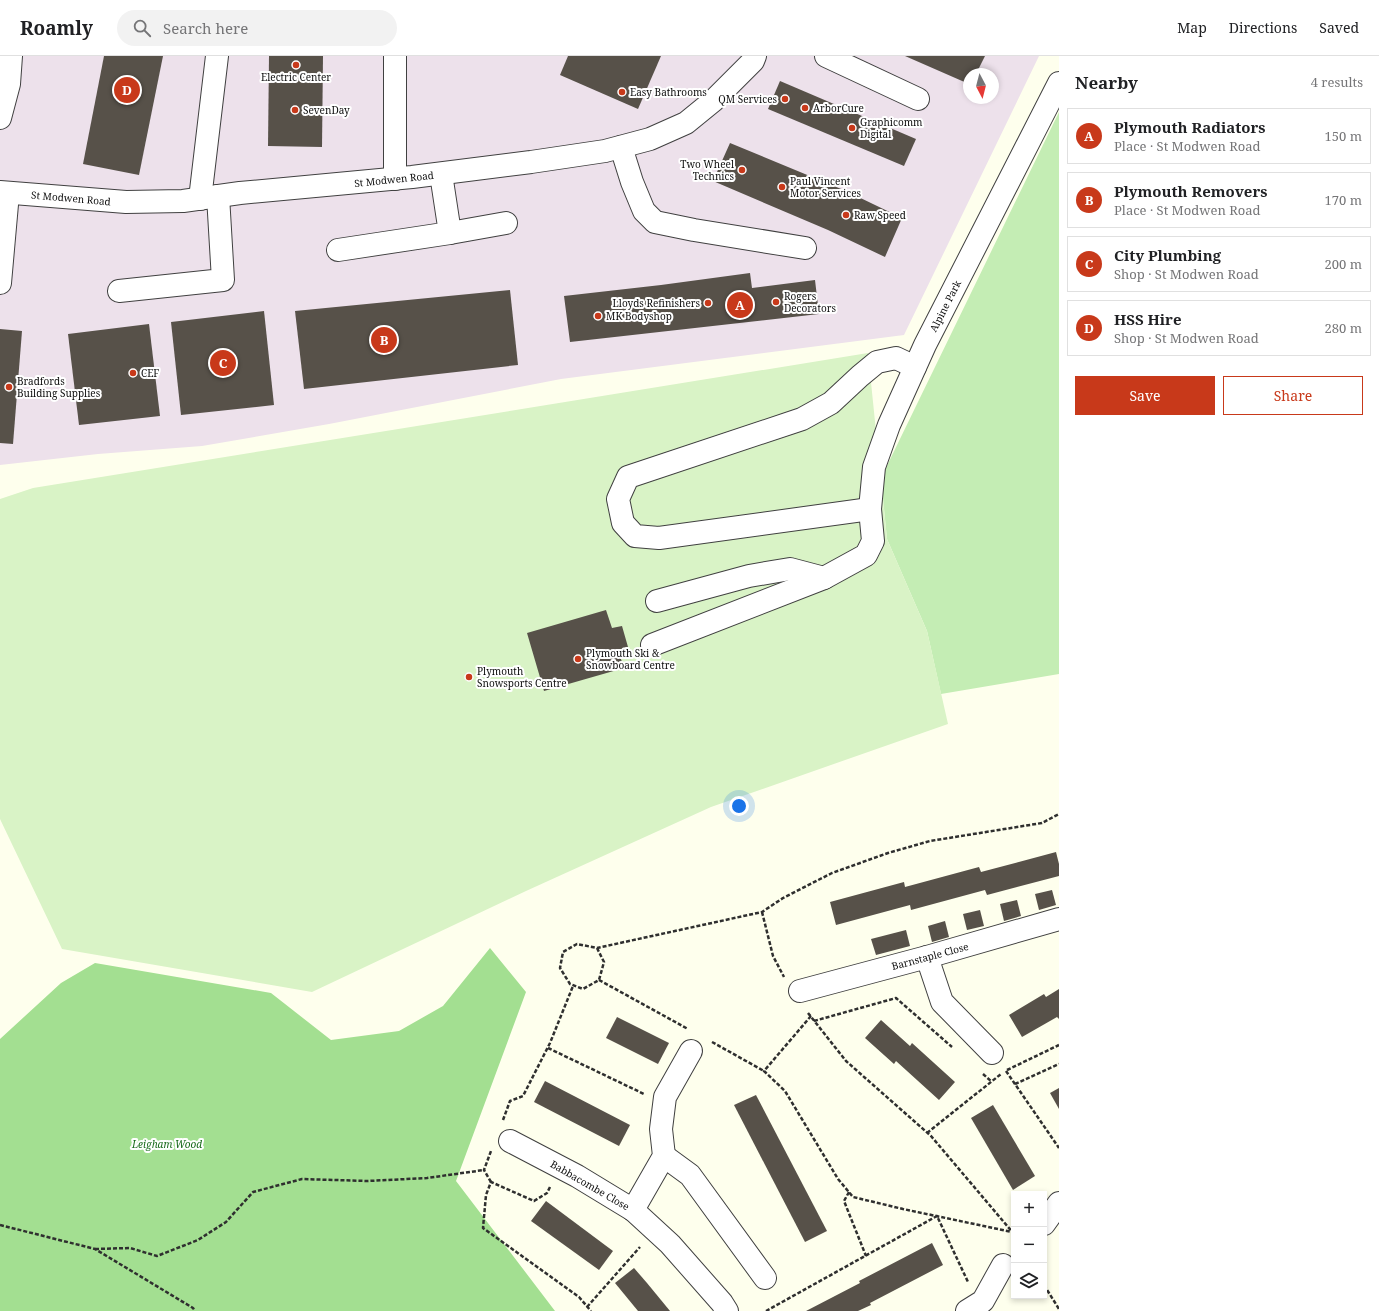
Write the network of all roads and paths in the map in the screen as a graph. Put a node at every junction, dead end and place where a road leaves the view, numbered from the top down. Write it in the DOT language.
graph roads {
  1 [pos="11,56"];
  2 [pos="217,56"];
  3 [pos="395,56"];
  4 [pos="755,56"];
  5 [pos="826,56"];
  6 [pos="1059,83"];
  7 [pos="918,99"];
  8 [pos="0,118"];
  9 [pos="621,147"];
  10 [pos="441,174"];
  11 [pos="394,179"];
  12 [pos="4,192"];
  13 [pos="209,197"];
  14 [pos="506,224"];
  15 [pos="450,233"];
  16 [pos="805,248"];
  17 [pos="338,250"];
  18 [pos="0,283"];
  19 [pos="119,291"];
  20 [pos="915,367"];
  21 [pos="870,509"];
  22 [pos="824,578"];
  23 [pos="657,601"];
  24 [pos="652,645"];
  25 [pos="1059,814"];
  26 [pos="762,912"];
  27 [pos="1059,919"];
  28 [pos="597,948"];
  29 [pos="927,957"];
  30 [pos="599,980"];
  31 [pos="573,986"];
  32 [pos="797,994"];
  33 [pos="811,1016"];
  34 [pos="814,1020"];
  35 [pos="690,1040"];
  36 [pos="710,1041"];
  37 [pos="1059,1045"];
  38 [pos="548,1048"];
  39 [pos="956,1050"];
  40 [pos="992,1053"];
  41 [pos="1059,1064"];
  42 [pos="764,1071"];
  43 [pos="980,1071"];
  44 [pos="1006,1071"];
  45 [pos="992,1082"];
  46 [pos="1015,1084"];
  47 [pos="664,1104"];
  48 [pos="927,1133"];
  49 [pos="502,1137"];
  50 [pos="1059,1148"];
  51 [pos="664,1156"];
  52 [pos="559,1167"];
  53 [pos="484,1170"];
  54 [pos="491,1182"];
  55 [pos="849,1192"];
  56 [pos="1059,1203"];
  57 [pos="633,1210"];
  58 [pos="937,1216"];
  59 [pos="1047,1220"];
  60 [pos="0,1224"];
  61 [pos="655,1231"];
  62 [pos="1011,1231"];
  63 [pos="1011,1233"];
  64 [pos="96,1249"];
  65 [pos="866,1256"];
  66 [pos="1003,1266"];
  67 [pos="764,1278"];
  68 [pos="1047,1290"];
  69 [pos="588,1307"];
  70 [pos="972,1308"];
  71 [pos="1059,1309"];
  72 [pos="195,1311"];
  73 [pos="591,1311"];
  74 [pos="727,1311"];
  75 [pos="766,1311"];
  1 -- 8 [label="street"];
  2 -- 13 [label="street"];
  3 -- 11 [label="street"];
  4 -- 9 [label="street, St Modwen Road"];
  5 -- 7 [label="street"];
  6 -- 20 [label="street, Alpine Park"];
  9 -- 10 [label="street, St Modwen Road"];
  9 -- 16 [label="street"];
  10 -- 11 [label="street, St Modwen Road"];
  10 -- 15 [label="street"];
  11 -- 13 [label="street, St Modwen Road"];
  12 -- 13 [label="street, St Modwen Road"];
  12 -- 18 [label="street"];
  13 -- 19 [label="street"];
  14 -- 15 [label="street"];
  15 -- 17 [label="street"];
  20 -- 21 [label="street, Alpine Park"];
  20 -- 21 [label="street"];
  21 -- 22 [label="street, Alpine Park"];
  22 -- 23 [label="street"];
  22 -- 24 [label="street"];
  25 -- 26 [label="path"];
  26 -- 28 [label="path"];
  26 -- 32 [label="path"];
  27 -- 29 [label="street, Barnstaple Close"];
  28 -- 30 [label="path"];
  28 -- 31 [label="path"];
  29 -- 32 [label="street, Barnstaple Close"];
  29 -- 40 [label="street"];
  30 -- 31 [label="path"];
  30 -- 35 [label="path"];
  31 -- 38 [label="path"];
  32 -- 33 [label="path"];
  33 -- 34 [label="path"];
  33 -- 42 [label="path"];
  34 -- 39 [label="path"];
  34 -- 48 [label="path"];
  35 -- 47 [label="street"];
  36 -- 42 [label="path"];
  37 -- 44 [label="path"];
  38 -- 47 [label="path"];
  38 -- 49 [label="path"];
  41 -- 46 [label="path"];
  42 -- 55 [label="path"];
  43 -- 45 [label="path"];
  44 -- 45 [label="path"];
  44 -- 46 [label="path"];
  45 -- 48 [label="path"];
  46 -- 50 [label="path"];
  47 -- 51 [label="street"];
  48 -- 62 [label="path"];
  49 -- 52 [label="street, Babbacombe Close"];
  49 -- 53 [label="path"];
  51 -- 57 [label="street"];
  51 -- 67 [label="street"];
  52 -- 54 [label="path"];
  52 -- 57 [label="street, Babbacombe Close"];
  53 -- 54 [label="path"];
  53 -- 64 [label="path"];
  54 -- 69 [label="path"];
  55 -- 58 [label="path"];
  55 -- 65 [label="path"];
  56 -- 59 [label="street"];
  57 -- 61 [label="street, Babbacombe Close"];
  58 -- 63 [label="path"];
  58 -- 65 [label="path"];
  58 -- 70 [label="path"];
  60 -- 64 [label="path"];
  61 -- 69 [label="path"];
  61 -- 74 [label="street, Babbacombe Close"];
  64 -- 72 [label="path"];
  65 -- 75 [label="path"];
  66 -- 70 [label="street"];
  68 -- 71 [label="path"];
  69 -- 73 [label="path"];
}
